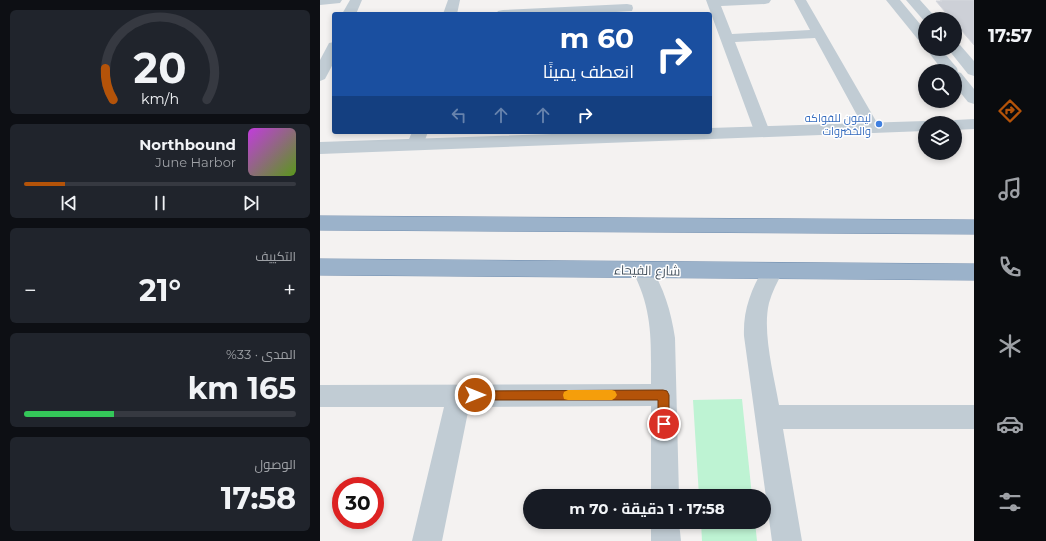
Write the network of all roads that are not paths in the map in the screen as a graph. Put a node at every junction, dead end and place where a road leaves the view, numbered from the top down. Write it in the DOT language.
graph roads {
  1 [pos="336,0"];
  2 [pos="356,0"];
  3 [pos="454,0"];
  4 [pos="765,0"];
  5 [pos="800,0"];
  6 [pos="893,0"];
  7 [pos="913,0"];
  8 [pos="320,1"];
  9 [pos="712,1"];
  10 [pos="627,7"];
  11 [pos="351,12"];
  12 [pos="451,12"];
  13 [pos="552,12"];
  14 [pos="924,12"];
  15 [pos="918,28"];
  16 [pos="819,34"];
  17 [pos="726,38"];
  18 [pos="332,50"];
  19 [pos="939,56"];
  20 [pos="962,56"];
  21 [pos="945,64"];
  22 [pos="974,71"];
  23 [pos="320,76"];
  24 [pos="962,84"];
  25 [pos="974,99"];
  26 [pos="974,124"];
  27 [pos="962,125"];
  28 [pos="918,126"];
  29 [pos="872,128"];
  30 [pos="762,132"];
  31 [pos="712,133"];
  32 [pos="647,134"];
  33 [pos="530,136"];
  34 [pos="418,138"];
  35 [pos="320,148"];
  36 [pos="320,223"];
  37 [pos="974,227"];
  38 [pos="320,268"];
  39 [pos="642,270"];
  40 [pos="772,272"];
  41 [pos="974,272"];
  42 [pos="459,395"];
  43 [pos="663,395"];
  44 [pos="320,396"];
  45 [pos="769,417"];
  46 [pos="974,417"];
  47 [pos="665,489"];
  48 [pos="665,529"];
  49 [pos="427,541"];
  50 [pos="666,541"];
  51 [pos="787,541"];
  1 -- 8 [label="street"];
  2 -- 11 [label="street"];
  3 -- 12 [label="street"];
  4 -- 9 [label="street"];
  5 -- 16 [label="street"];
  6 -- 15 [label="street"];
  7 -- 14 [label="street"];
  9 -- 17 [label="street"];
  10 -- 13 [label="street"];
  16 -- 17 [label="street"];
  16 -- 29 [label="street"];
  17 -- 30 [label="street"];
  18 -- 23 [label="street"];
  19 -- 21 [label="street"];
  20 -- 22 [label="street"];
  24 -- 25 [label="street"];
  26 -- 27 [label="street"];
  28 -- 29 [label="street"];
  29 -- 30 [label="street"];
  30 -- 31 [label="street"];
  32 -- 33 [label="street"];
  33 -- 34 [label="street"];
  34 -- 35 [label="street"];
  36 -- 37 [label="highway"];
  38 -- 39 [label="highway, شارع الفيحاء"];
  39 -- 40 [label="highway, شارع الفيحاء"];
  39 -- 43 [label="street"];
  40 -- 41 [label="highway, شارع الفيحاء"];
  40 -- 45 [label="street"];
  42 -- 43 [label="street"];
  42 -- 44 [label="street"];
  42 -- 49 [label="street"];
  43 -- 47 [label="street"];
  45 -- 46 [label="street"];
  45 -- 51 [label="street"];
  48 -- 50 [label="street"];
}
